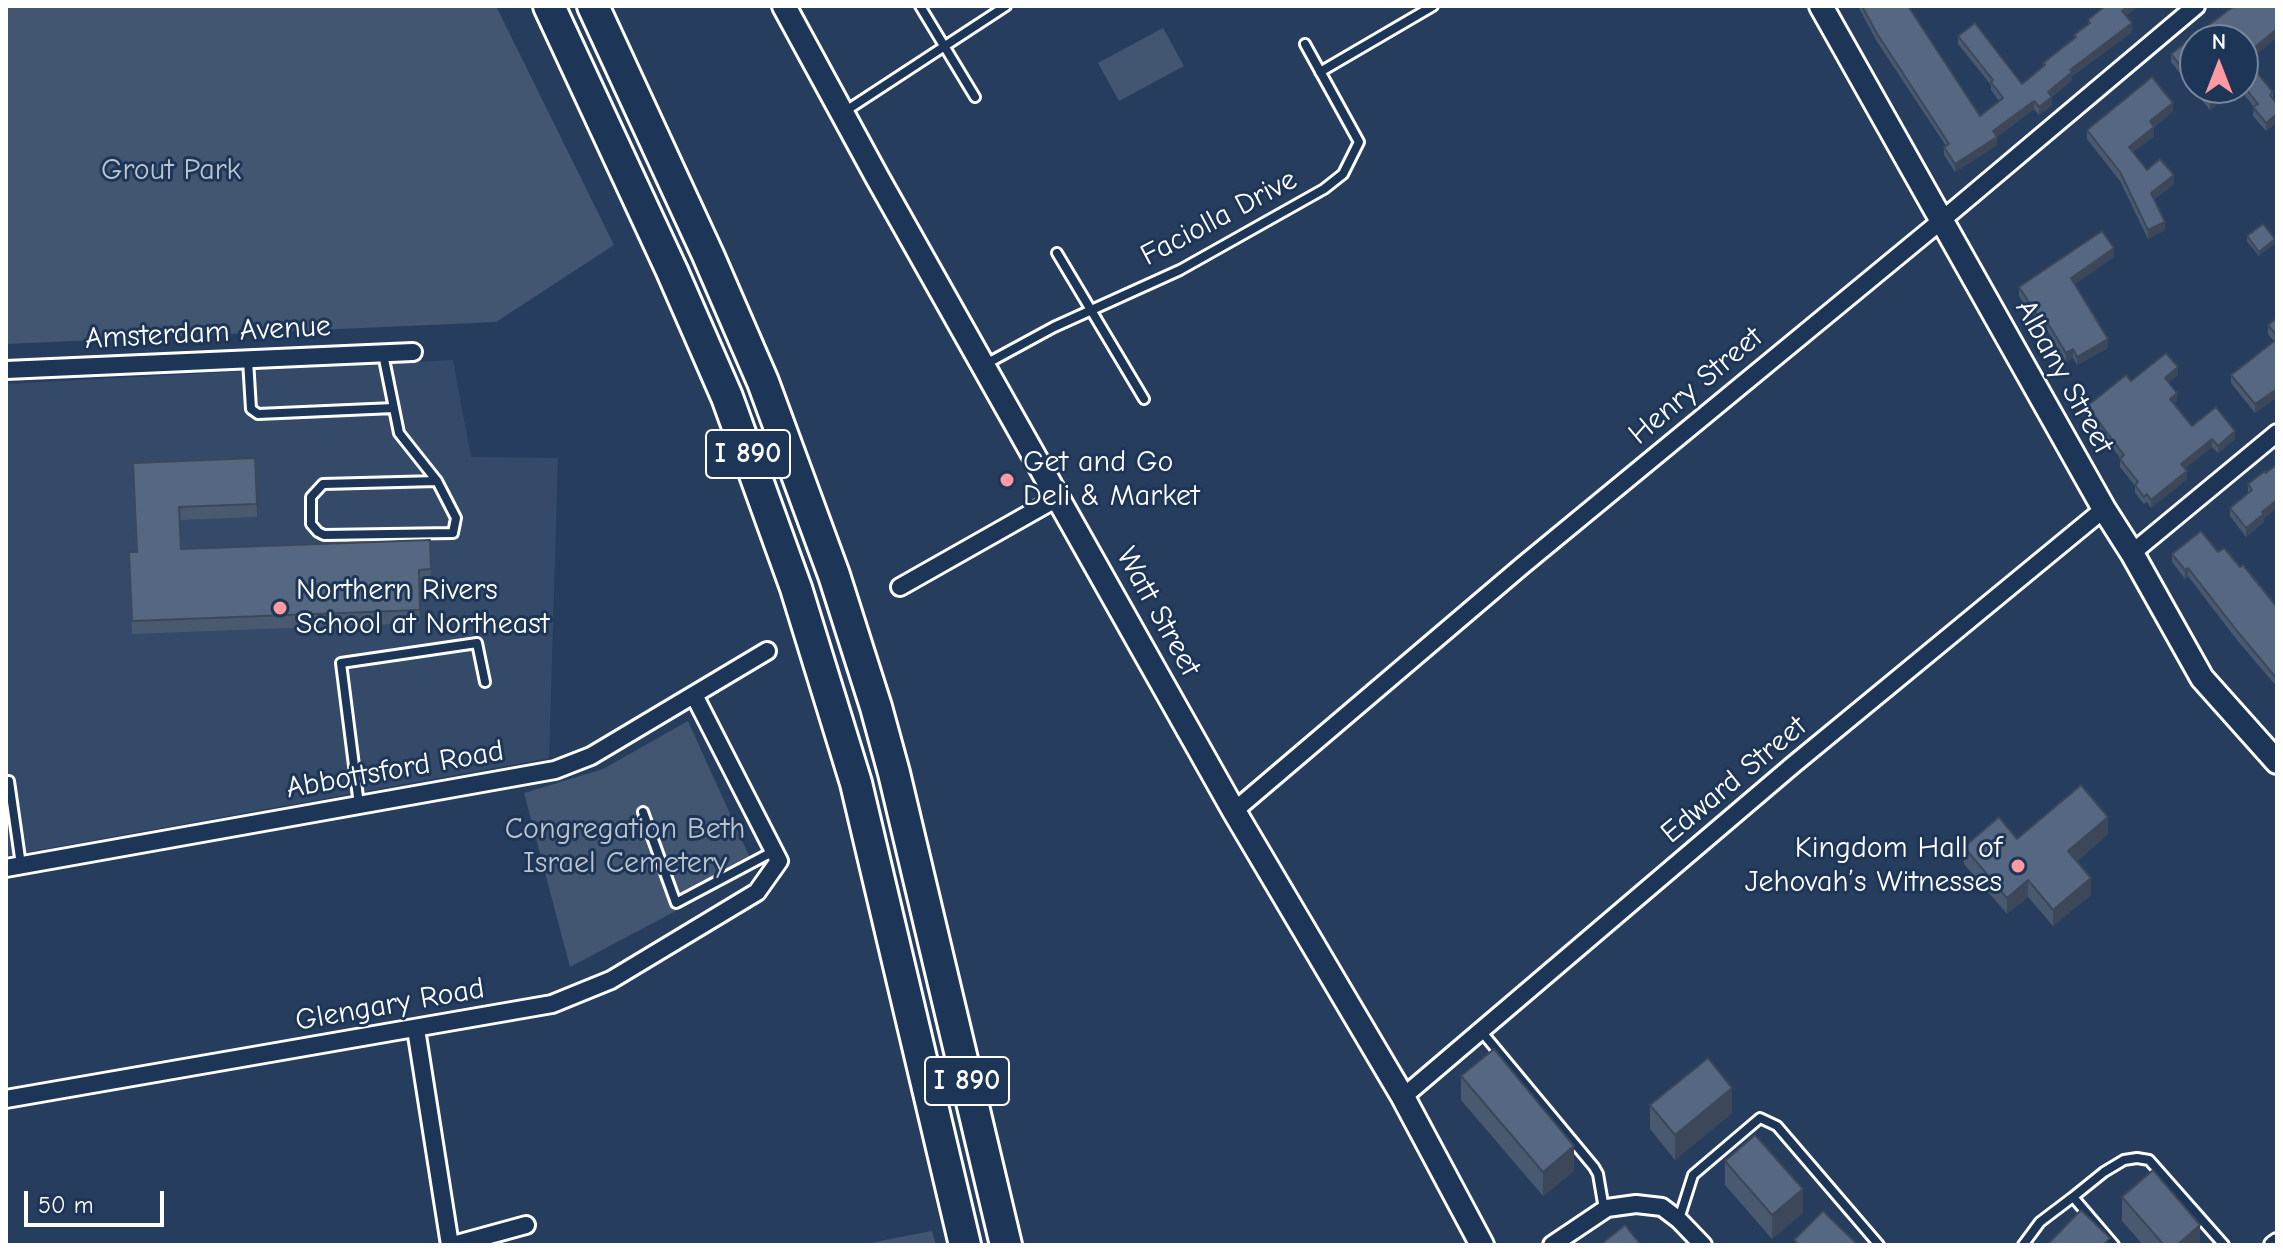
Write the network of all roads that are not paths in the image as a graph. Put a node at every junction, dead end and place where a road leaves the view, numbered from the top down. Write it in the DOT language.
graph roads {
  1 [pos="549,6"];
  2 [pos="593,6"];
  3 [pos="784,6"];
  4 [pos="920,6"];
  5 [pos="1006,6"];
  6 [pos="1433,6"];
  7 [pos="1821,6"];
  8 [pos="2196,6"];
  9 [pos="1305,44"];
  10 [pos="943,47"];
  11 [pos="1320,72"];
  12 [pos="975,97"];
  13 [pos="843,112"];
  14 [pos="1942,220"];
  15 [pos="1057,253"];
  16 [pos="1090,311"];
  17 [pos="413,352"];
  18 [pos="383,354"];
  19 [pos="248,360"];
  20 [pos="983,366"];
  21 [pos="6,370"];
  22 [pos="1144,399"];
  23 [pos="394,408"];
  24 [pos="2277,433"];
  25 [pos="437,481"];
  26 [pos="1059,497"];
  27 [pos="2104,509"];
  28 [pos="2132,553"];
  29 [pos="900,587"];
  30 [pos="767,651"];
  31 [pos="485,682"];
  32 [pos="694,695"];
  33 [pos="2277,762"];
  34 [pos="6,781"];
  35 [pos="359,805"];
  36 [pos="1234,811"];
  37 [pos="643,812"];
  38 [pos="774,851"];
  39 [pos="14,866"];
  40 [pos="416,1029"];
  41 [pos="1481,1031"];
  42 [pos="1403,1097"];
  43 [pos="6,1099"];
  44 [pos="2073,1197"];
  45 [pos="1605,1209"];
  46 [pos="1679,1220"];
  47 [pos="526,1225"];
  48 [pos="451,1245"];
  49 [pos="965,1245"];
  50 [pos="1006,1245"];
  51 [pos="1482,1245"];
  52 [pos="1552,1245"];
  53 [pos="1703,1245"];
  54 [pos="1879,1245"];
  55 [pos="2023,1245"];
  56 [pos="2114,1245"];
  57 [pos="2224,1245"];
  1 -- 49 [label="highway, I 890"];
  2 -- 50 [label="highway, I 890"];
  3 -- 13 [label="street, Watt Street"];
  4 -- 10 [label="lane"];
  5 -- 10 [label="lane"];
  6 -- 11 [label="lane"];
  7 -- 14 [label="street, Albany Street"];
  8 -- 14 [label="street, Henry Street"];
  9 -- 11 [label="lane, Faciolla Drive"];
  10 -- 12 [label="lane"];
  10 -- 13 [label="lane"];
  11 -- 16 [label="lane, Faciolla Drive"];
  13 -- 20 [label="street, Watt Street"];
  14 -- 27 [label="street, Albany Street"];
  14 -- 36 [label="street, Henry Street"];
  15 -- 16 [label="lane"];
  16 -- 20 [label="lane, Faciolla Drive"];
  16 -- 22 [label="lane"];
  17 -- 18 [label="street, Amsterdam Avenue"];
  18 -- 19 [label="street, Amsterdam Avenue"];
  18 -- 23 [label="lane"];
  19 -- 21 [label="street, Amsterdam Avenue"];
  19 -- 23 [label="lane"];
  20 -- 26 [label="street, Watt Street"];
  23 -- 25 [label="lane"];
  24 -- 28 [label="street"];
  25 -- 25 [label="lane"];
  26 -- 29 [label="street"];
  26 -- 36 [label="street, Watt Street"];
  27 -- 28 [label="street, Albany Street"];
  27 -- 41 [label="street, Edward Street"];
  28 -- 33 [label="street, Albany Street"];
  30 -- 32 [label="street, Abbottsford Road"];
  31 -- 35 [label="lane"];
  32 -- 35 [label="street, Abbottsford Road"];
  32 -- 38 [label="street"];
  34 -- 39 [label="lane"];
  35 -- 39 [label="street, Abbottsford Road"];
  36 -- 42 [label="street, Watt Street"];
  37 -- 38 [label="lane"];
  38 -- 40 [label="street, Glengary Road"];
  40 -- 43 [label="street, Glengary Road"];
  40 -- 48 [label="street"];
  41 -- 42 [label="street, Edward Street"];
  41 -- 45 [label="lane"];
  42 -- 51 [label="street, Watt Street"];
  44 -- 55 [label="lane"];
  44 -- 56 [label="lane"];
  44 -- 57 [label="lane"];
  45 -- 46 [label="street"];
  45 -- 52 [label="street"];
  46 -- 53 [label="street"];
  46 -- 54 [label="lane"];
  47 -- 48 [label="street"];
}
